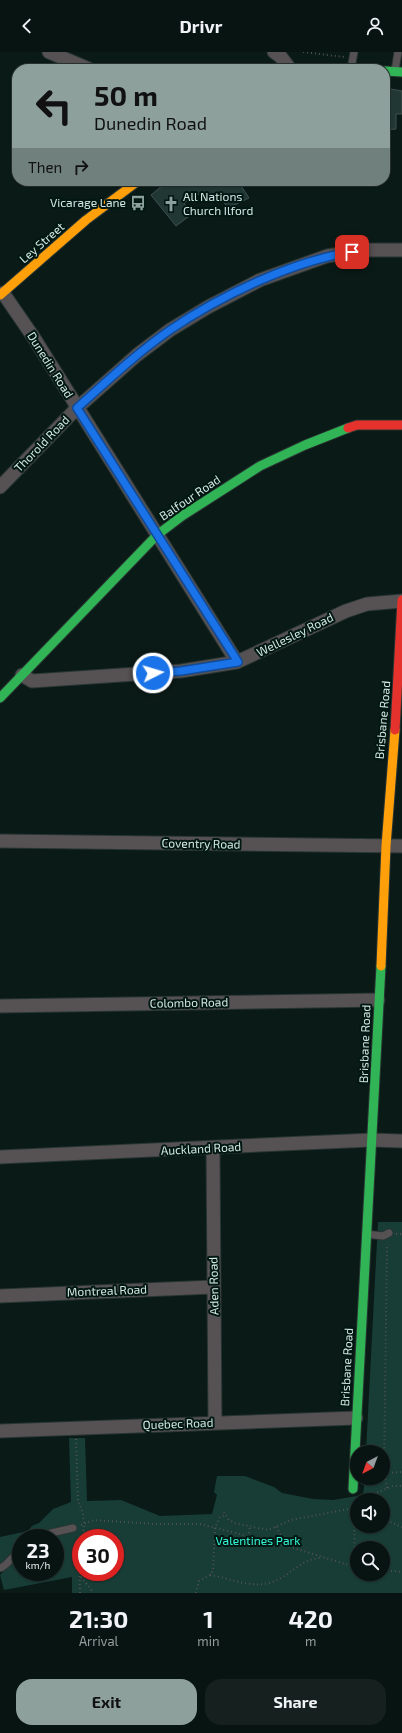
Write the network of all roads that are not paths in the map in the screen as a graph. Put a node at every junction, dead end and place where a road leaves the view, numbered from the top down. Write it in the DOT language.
graph roads {
  1 [pos="49,52"];
  2 [pos="274,52"];
  3 [pos="398,52"];
  4 [pos="77,64"];
  5 [pos="286,64"];
  6 [pos="398,72"];
  7 [pos="131,186"];
  8 [pos="402,250"];
  9 [pos="3,289"];
  10 [pos="77,408"];
  11 [pos="402,425"];
  12 [pos="0,487"];
  13 [pos="157,535"];
  14 [pos="402,601"];
  15 [pos="238,662"];
  16 [pos="22,675"];
  17 [pos="0,698"];
  18 [pos="0,841"];
  19 [pos="386,846"];
  20 [pos="402,846"];
  21 [pos="378,1000"];
  22 [pos="0,1006"];
  23 [pos="371,1140"];
  24 [pos="402,1141"];
  25 [pos="213,1148"];
  26 [pos="0,1157"];
  27 [pos="389,1233"];
  28 [pos="366,1234"];
  29 [pos="214,1287"];
  30 [pos="0,1296"];
  31 [pos="356,1418"];
  32 [pos="215,1423"];
  33 [pos="0,1431"];
  34 [pos="353,1489"];
  35 [pos="73,1528"];
  36 [pos="64,1530"];
  37 [pos="12,1558"];
  38 [pos="0,1568"];
  1 -- 4 [label="street"];
  2 -- 5 [label="street"];
  3 -- 6 [label="lane"];
  7 -- 9 [label="street, Ley Street"];
  8 -- 10 [label="street, Thorold Road"];
  9 -- 10 [label="street, Dunedin Road"];
  10 -- 12 [label="street, Thorold Road"];
  10 -- 13 [label="street, Dunedin Road"];
  11 -- 13 [label="street, Balfour Road"];
  13 -- 15 [label="street, Dunedin Road"];
  13 -- 16 [label="street, Balfour Road"];
  14 -- 15 [label="street, Wellesley Road"];
  14 -- 19 [label="street, Brisbane Road"];
  15 -- 16 [label="street, Wellesley Road"];
  16 -- 17 [label="street, Balfour Road"];
  18 -- 19 [label="street, Coventry Road"];
  19 -- 20 [label="street, Coventry Road"];
  19 -- 21 [label="street, Brisbane Road"];
  21 -- 22 [label="street, Colombo Road"];
  21 -- 23 [label="street, Brisbane Road"];
  23 -- 24 [label="street, Auckland Road"];
  23 -- 25 [label="street, Auckland Road"];
  23 -- 28 [label="street, Brisbane Road"];
  25 -- 26 [label="street, Auckland Road"];
  25 -- 29 [label="street, Aden Road"];
  27 -- 28 [label="lane"];
  28 -- 31 [label="street, Brisbane Road"];
  29 -- 30 [label="street, Montreal Road"];
  29 -- 32 [label="street, Aden Road"];
  31 -- 32 [label="street, Quebec Road"];
  31 -- 34 [label="street, Brisbane Road"];
  32 -- 33 [label="street, Quebec Road"];
  35 -- 36 [label="lane"];
  37 -- 38 [label="lane"];
}
